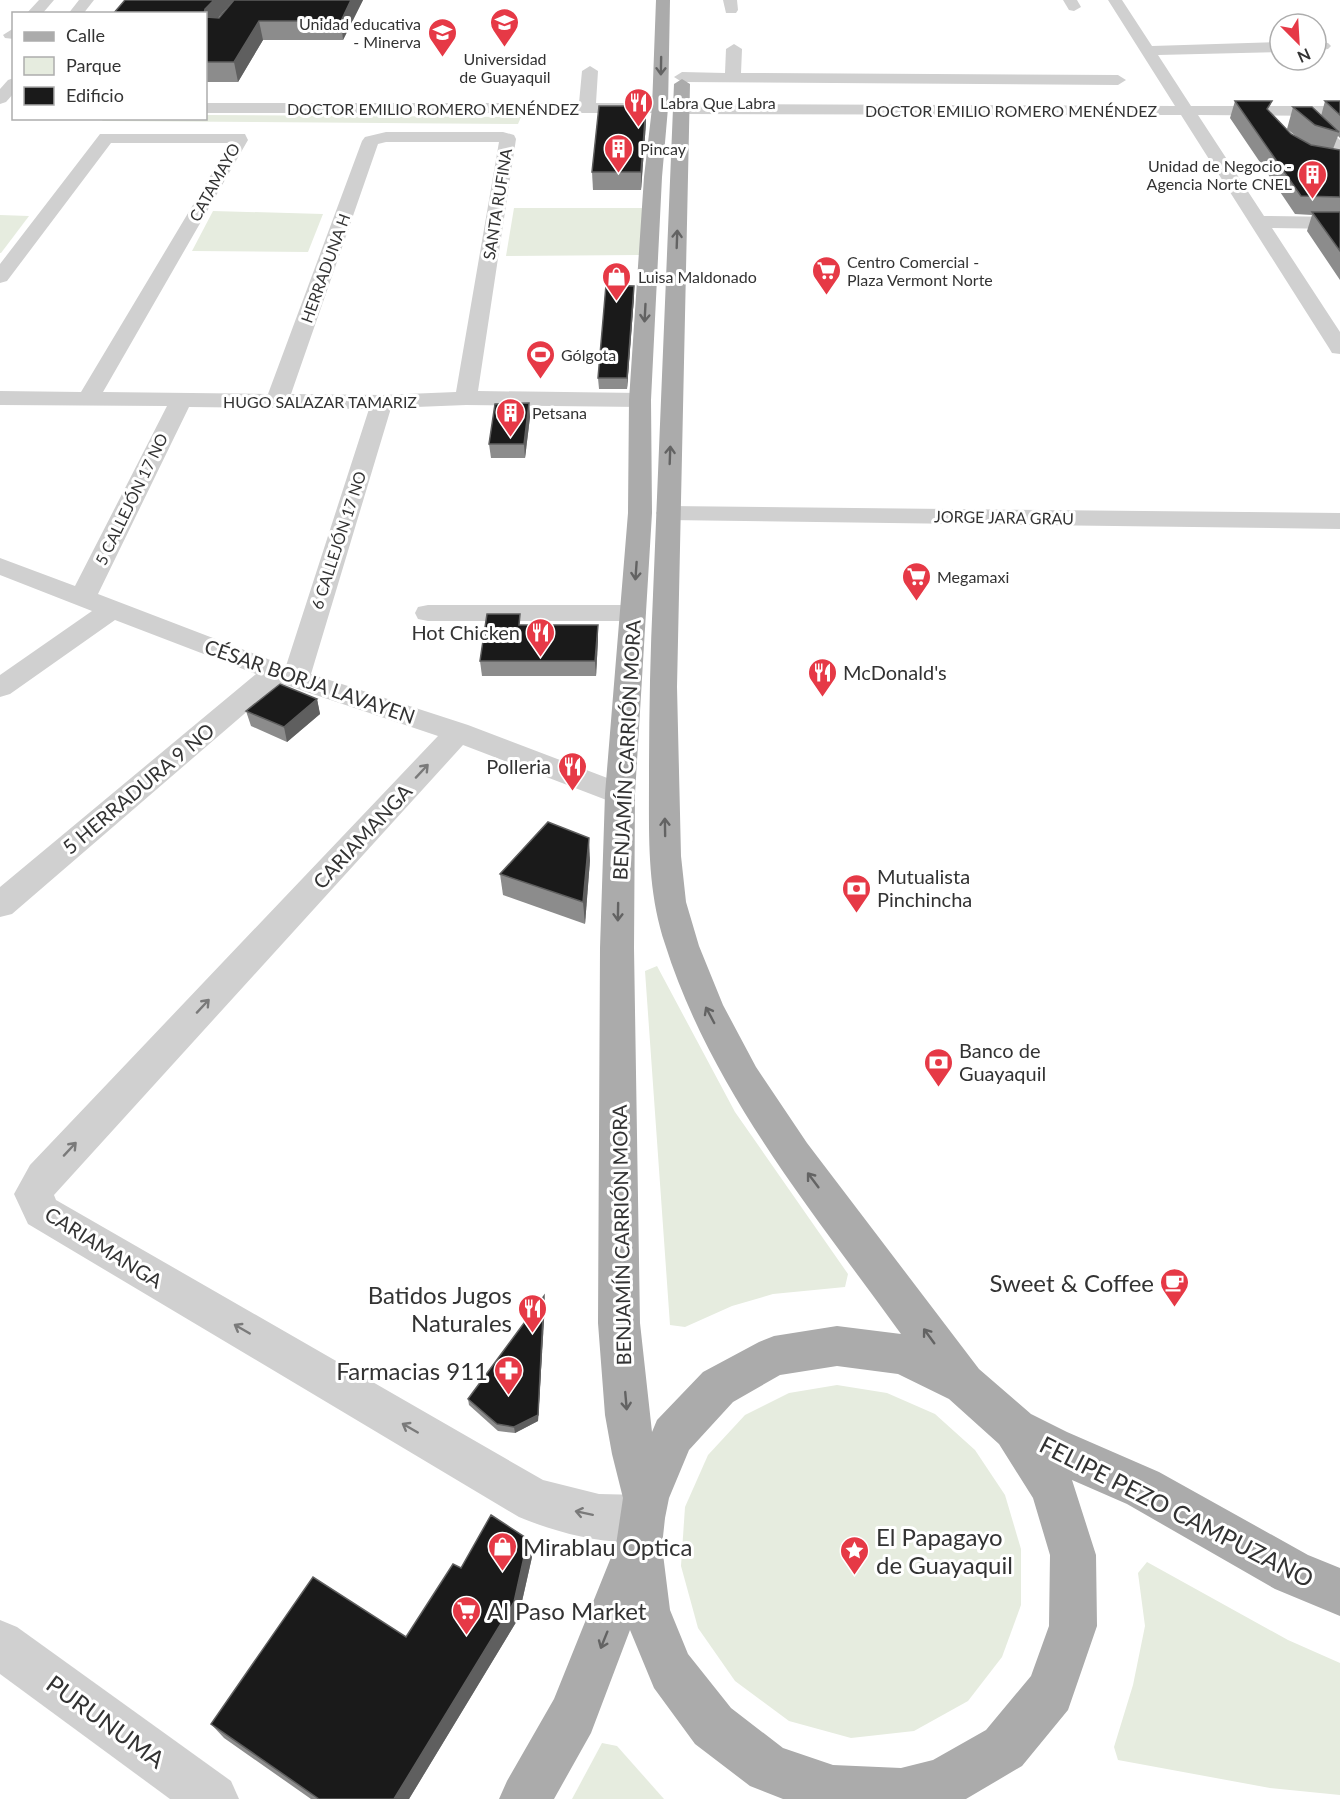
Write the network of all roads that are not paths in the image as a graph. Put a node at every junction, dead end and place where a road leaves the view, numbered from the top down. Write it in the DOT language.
graph roads {
  1 [pos="47,0"];
  2 [pos="87,0"];
  3 [pos="663,0"];
  4 [pos="1115,0"];
  5 [pos="35,12"];
  6 [pos="77,12"];
  7 [pos="1268,47"];
  8 [pos="734,49"];
  9 [pos="1148,51"];
  10 [pos="682,68"];
  11 [pos="590,71"];
  12 [pos="733,77"];
  13 [pos="1118,80"];
  14 [pos="12,85"];
  15 [pos="228,90"];
  16 [pos="0,99"];
  17 [pos="212,108"];
  18 [pos="587,108"];
  19 [pos="660,108"];
  20 [pos="682,109"];
  21 [pos="982,110"];
  22 [pos="1186,111"];
  23 [pos="1340,111"];
  24 [pos="1310,122"];
  25 [pos="1340,122"];
  26 [pos="988,127"];
  27 [pos="1273,127"];
  28 [pos="377,138"];
  29 [pos="1337,158"];
  30 [pos="1258,222"];
  31 [pos="1340,223"];
  32 [pos="0,277"];
  33 [pos="1340,348"];
  34 [pos="0,398"];
  35 [pos="89,398"];
  36 [pos="466,398"];
  37 [pos="640,400"];
  38 [pos="277,401"];
  39 [pos="181,402"];
  40 [pos="382,402"];
  41 [pos="668,513"];
  42 [pos="1340,522"];
  43 [pos="0,566"];
  44 [pos="83,597"];
  45 [pos="112,609"];
  46 [pos="428,613"];
  47 [pos="633,613"];
  48 [pos="286,675"];
  49 [pos="0,688"];
  50 [pos="458,732"];
  51 [pos="620,794"];
  52 [pos="0,905"];
  53 [pos="964,1383"];
  54 [pos="1015,1430"];
  55 [pos="642,1520"];
  56 [pos="1340,1592"];
  57 [pos="0,1644"];
  58 [pos="925,1794"];
  59 [pos="213,1799"];
  60 [pos="525,1799"];
  1 -- 5 [label="street"];
  2 -- 6 [label="street"];
  3 -- 19 [label="main road, BENJAMÍN CARRIÓN MORA, one-way"];
  4 -- 9 [label="street"];
  7 -- 9 [label="street"];
  8 -- 12 [label="street"];
  9 -- 22 [label="street"];
  10 -- 12 [label="street"];
  10 -- 20 [label="main road, BENJAMÍN CARRIÓN MORA"];
  11 -- 18 [label="street"];
  12 -- 13 [label="street"];
  14 -- 16 [label="street"];
  15 -- 17 [label="street"];
  17 -- 18 [label="street, DOCTOR EMILIO ROMERO MENÉNDEZ"];
  18 -- 19 [label="street, DOCTOR EMILIO ROMERO MENÉNDEZ"];
  19 -- 37 [label="main road, BENJAMÍN CARRIÓN MORA, one-way"];
  20 -- 21 [label="street, DOCTOR EMILIO ROMERO MENÉNDEZ"];
  41 -- 20 [label="main road, BENJAMÍN CARRIÓN MORA, one-way"];
  21 -- 22 [label="street, DOCTOR EMILIO ROMERO MENÉNDEZ"];
  21 -- 26 [label="street"];
  22 -- 23 [label="street, DOCTOR EMILIO ROMERO MENÉNDEZ"];
  22 -- 30 [label="street"];
  24 -- 25 [label="street"];
  24 -- 27 [label="street"];
  24 -- 29 [label="street"];
  28 -- 36 [label="street, SANTA RUFINA"];
  28 -- 38 [label="street, HERRADUNA H"];
  30 -- 31 [label="street"];
  30 -- 33 [label="street"];
  32 -- 35 [label="street, CATAMAYO"];
  34 -- 35 [label="street, HUGO SALAZAR TAMARIZ"];
  35 -- 39 [label="street, HUGO SALAZAR TAMARIZ"];
  36 -- 37 [label="street, HUGO SALAZAR TAMARIZ"];
  36 -- 40 [label="street, HUGO SALAZAR TAMARIZ"];
  37 -- 47 [label="main road, BENJAMÍN CARRIÓN MORA, one-way"];
  38 -- 39 [label="street, HUGO SALAZAR TAMARIZ"];
  38 -- 40 [label="street, HUGO SALAZAR TAMARIZ"];
  39 -- 44 [label="street, 5 CALLEJÓN 17 NO"];
  40 -- 48 [label="street, 6 CALLEJÓN 17 NO"];
  41 -- 42 [label="street, JORGE JARA GRAU"];
  53 -- 41 [label="main road, BENJAMÍN CARRIÓN MORA, one-way"];
  43 -- 44 [label="street, CÉSAR BORJA LAVAYEN"];
  44 -- 45 [label="street, CÉSAR BORJA LAVAYEN"];
  45 -- 48 [label="street, CÉSAR BORJA LAVAYEN"];
  45 -- 49 [label="street"];
  46 -- 47 [label="street"];
  47 -- 51 [label="main road, BENJAMÍN CARRIÓN MORA"];
  48 -- 50 [label="street, CÉSAR BORJA LAVAYEN"];
  48 -- 52 [label="street, 5 HERRADURA 9 NO"];
  50 -- 51 [label="street, CÉSAR BORJA LAVAYEN"];
  55 -- 50 [label="street, CARIAMANGA, one-way"];
  51 -- 55 [label="main road, BENJAMÍN CARRIÓN MORA, one-way"];
  53 -- 54 [label="main road"];
  53 -- 55 [label="main road"];
  54 -- 56 [label="main road, FELIPE PEZO CAMPUZANO"];
  54 -- 58 [label="main road"];
  55 -- 58 [label="main road, BENJAMÍN CARRIÓN MORA"];
  55 -- 60 [label="main road, one-way"];
  57 -- 59 [label="street, PURUNUMA"];
}
